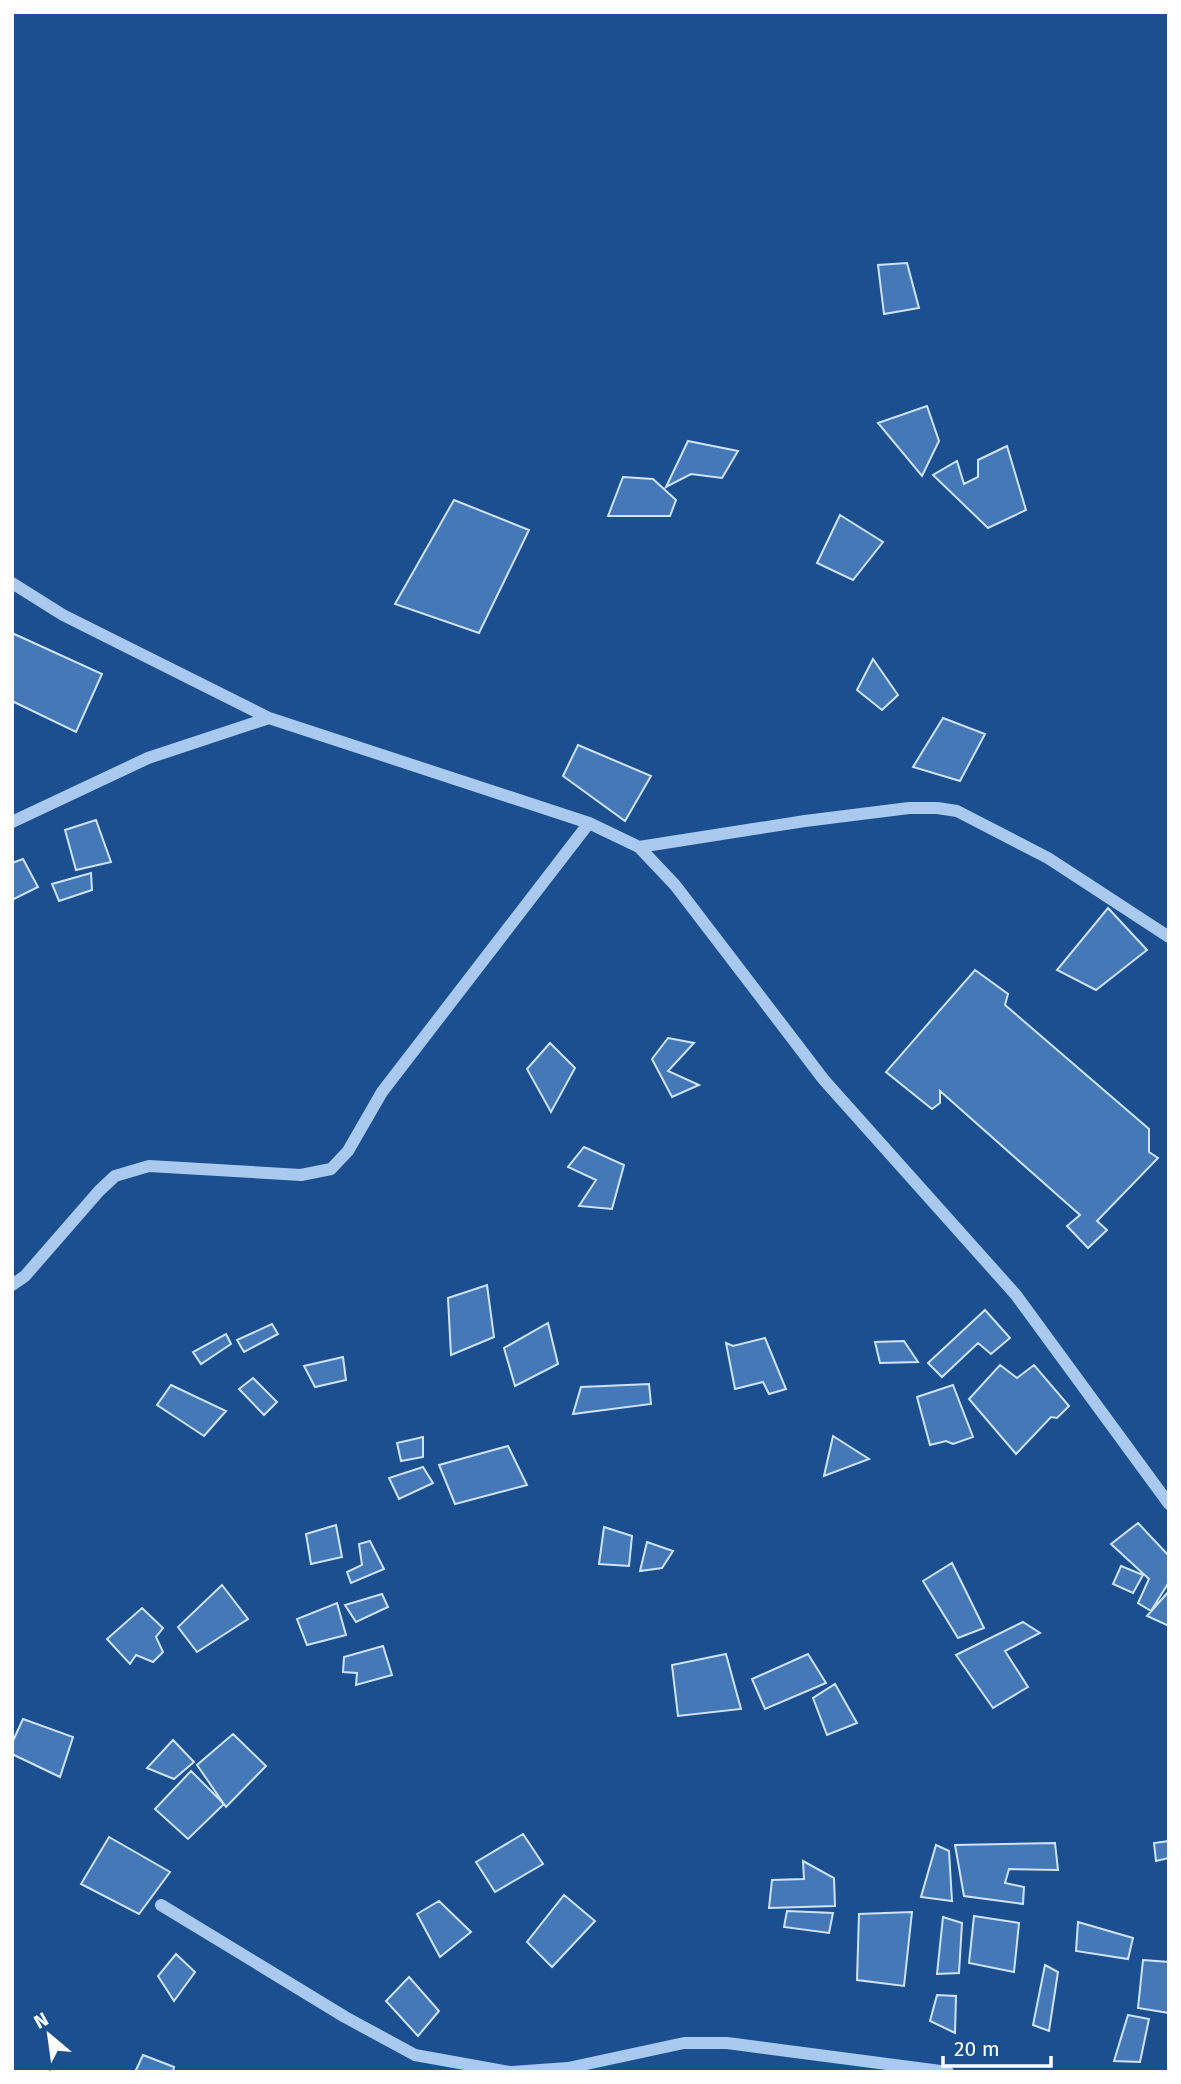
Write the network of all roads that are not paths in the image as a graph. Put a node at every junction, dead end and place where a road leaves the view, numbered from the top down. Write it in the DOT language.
graph roads {
  1 [pos="12,583"];
  2 [pos="269,718"];
  3 [pos="12,822"];
  4 [pos="589,823"];
  5 [pos="639,847"];
  6 [pos="1169,937"];
  7 [pos="12,1285"];
  8 [pos="1169,1504"];
  9 [pos="161,1905"];
  10 [pos="511,2072"];
  11 [pos="948,2072"];
  1 -- 2 [label="street"];
  2 -- 3 [label="street"];
  2 -- 4 [label="street"];
  4 -- 5 [label="street"];
  4 -- 7 [label="street"];
  5 -- 6 [label="street"];
  5 -- 8 [label="street"];
  9 -- 10 [label="street"];
  10 -- 11 [label="street"];
}
